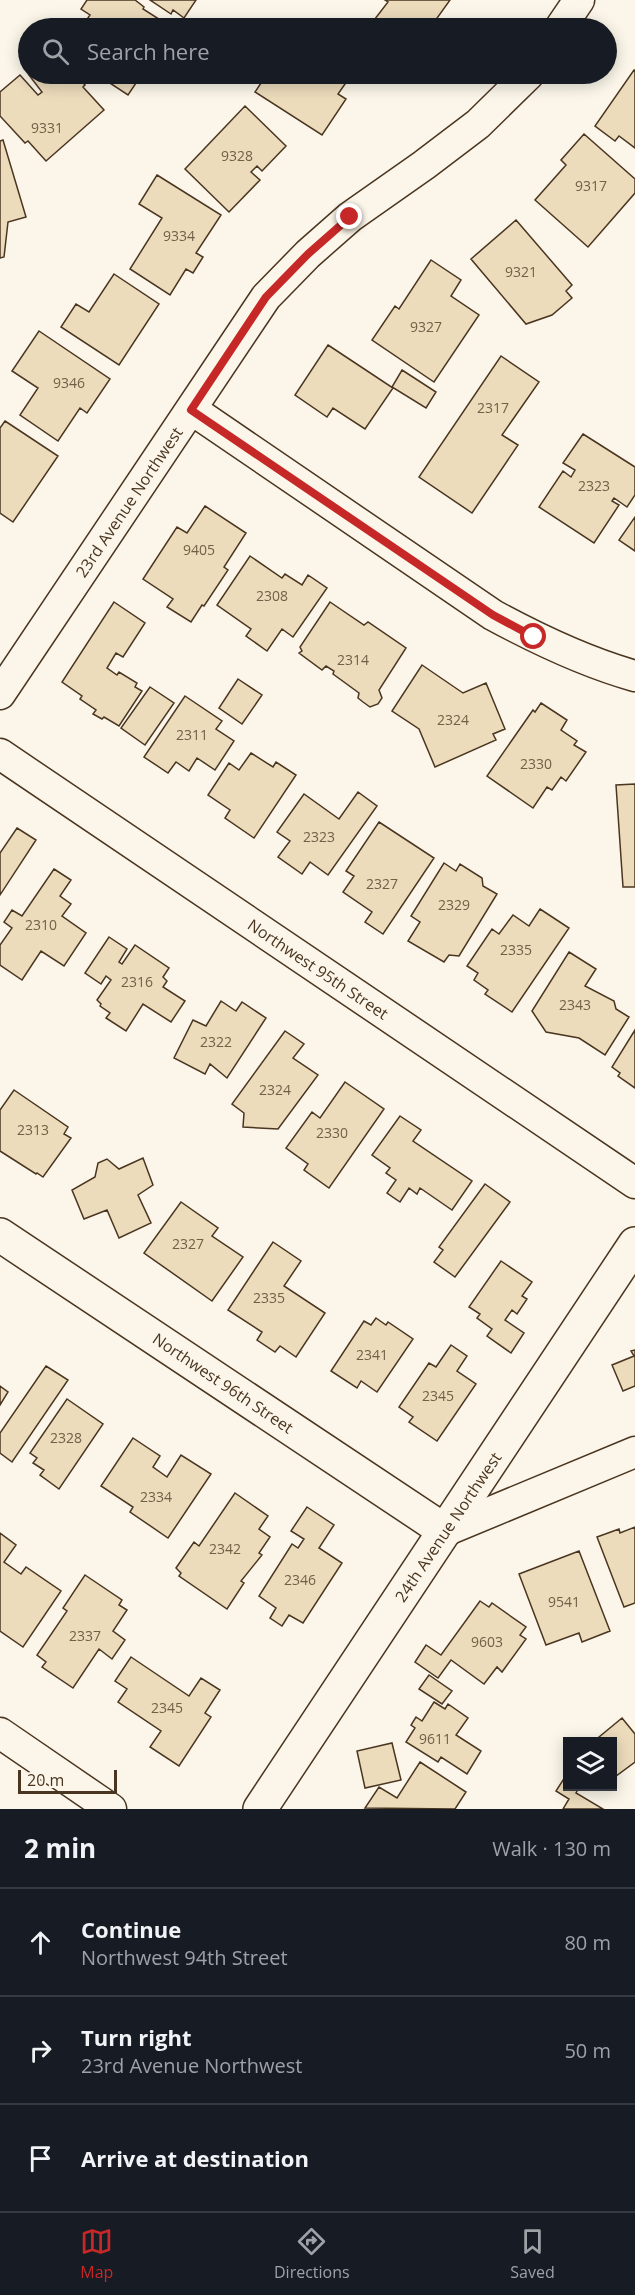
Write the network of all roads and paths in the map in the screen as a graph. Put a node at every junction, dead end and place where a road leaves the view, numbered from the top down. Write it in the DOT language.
graph roads {
  1 [pos="579,0"];
  2 [pos="567,18"];
  3 [pos="519,84"];
  4 [pos="191,410"];
  5 [pos="635,676"];
  6 [pos="0,694"];
  7 [pos="0,754"];
  8 [pos="635,1183"];
  9 [pos="0,1235"];
  10 [pos="635,1244"];
  11 [pos="635,1452"];
  12 [pos="445,1531"];
  13 [pos="0,1733"];
  14 [pos="111,1809"];
  15 [pos="260,1809"];
  1 -- 2 [label="street"];
  3 -- 4 [label="street, 23rd Avenue Northwest"];
  4 -- 5 [label="street"];
  4 -- 6 [label="street, 23rd Avenue Northwest"];
  7 -- 8 [label="street, Northwest 95th Street"];
  9 -- 12 [label="street, Northwest 96th Street"];
  10 -- 12 [label="street, 24th Avenue Northwest"];
  11 -- 12 [label="street"];
  12 -- 15 [label="street, 24th Avenue Northwest"];
  13 -- 14 [label="street"];
}
